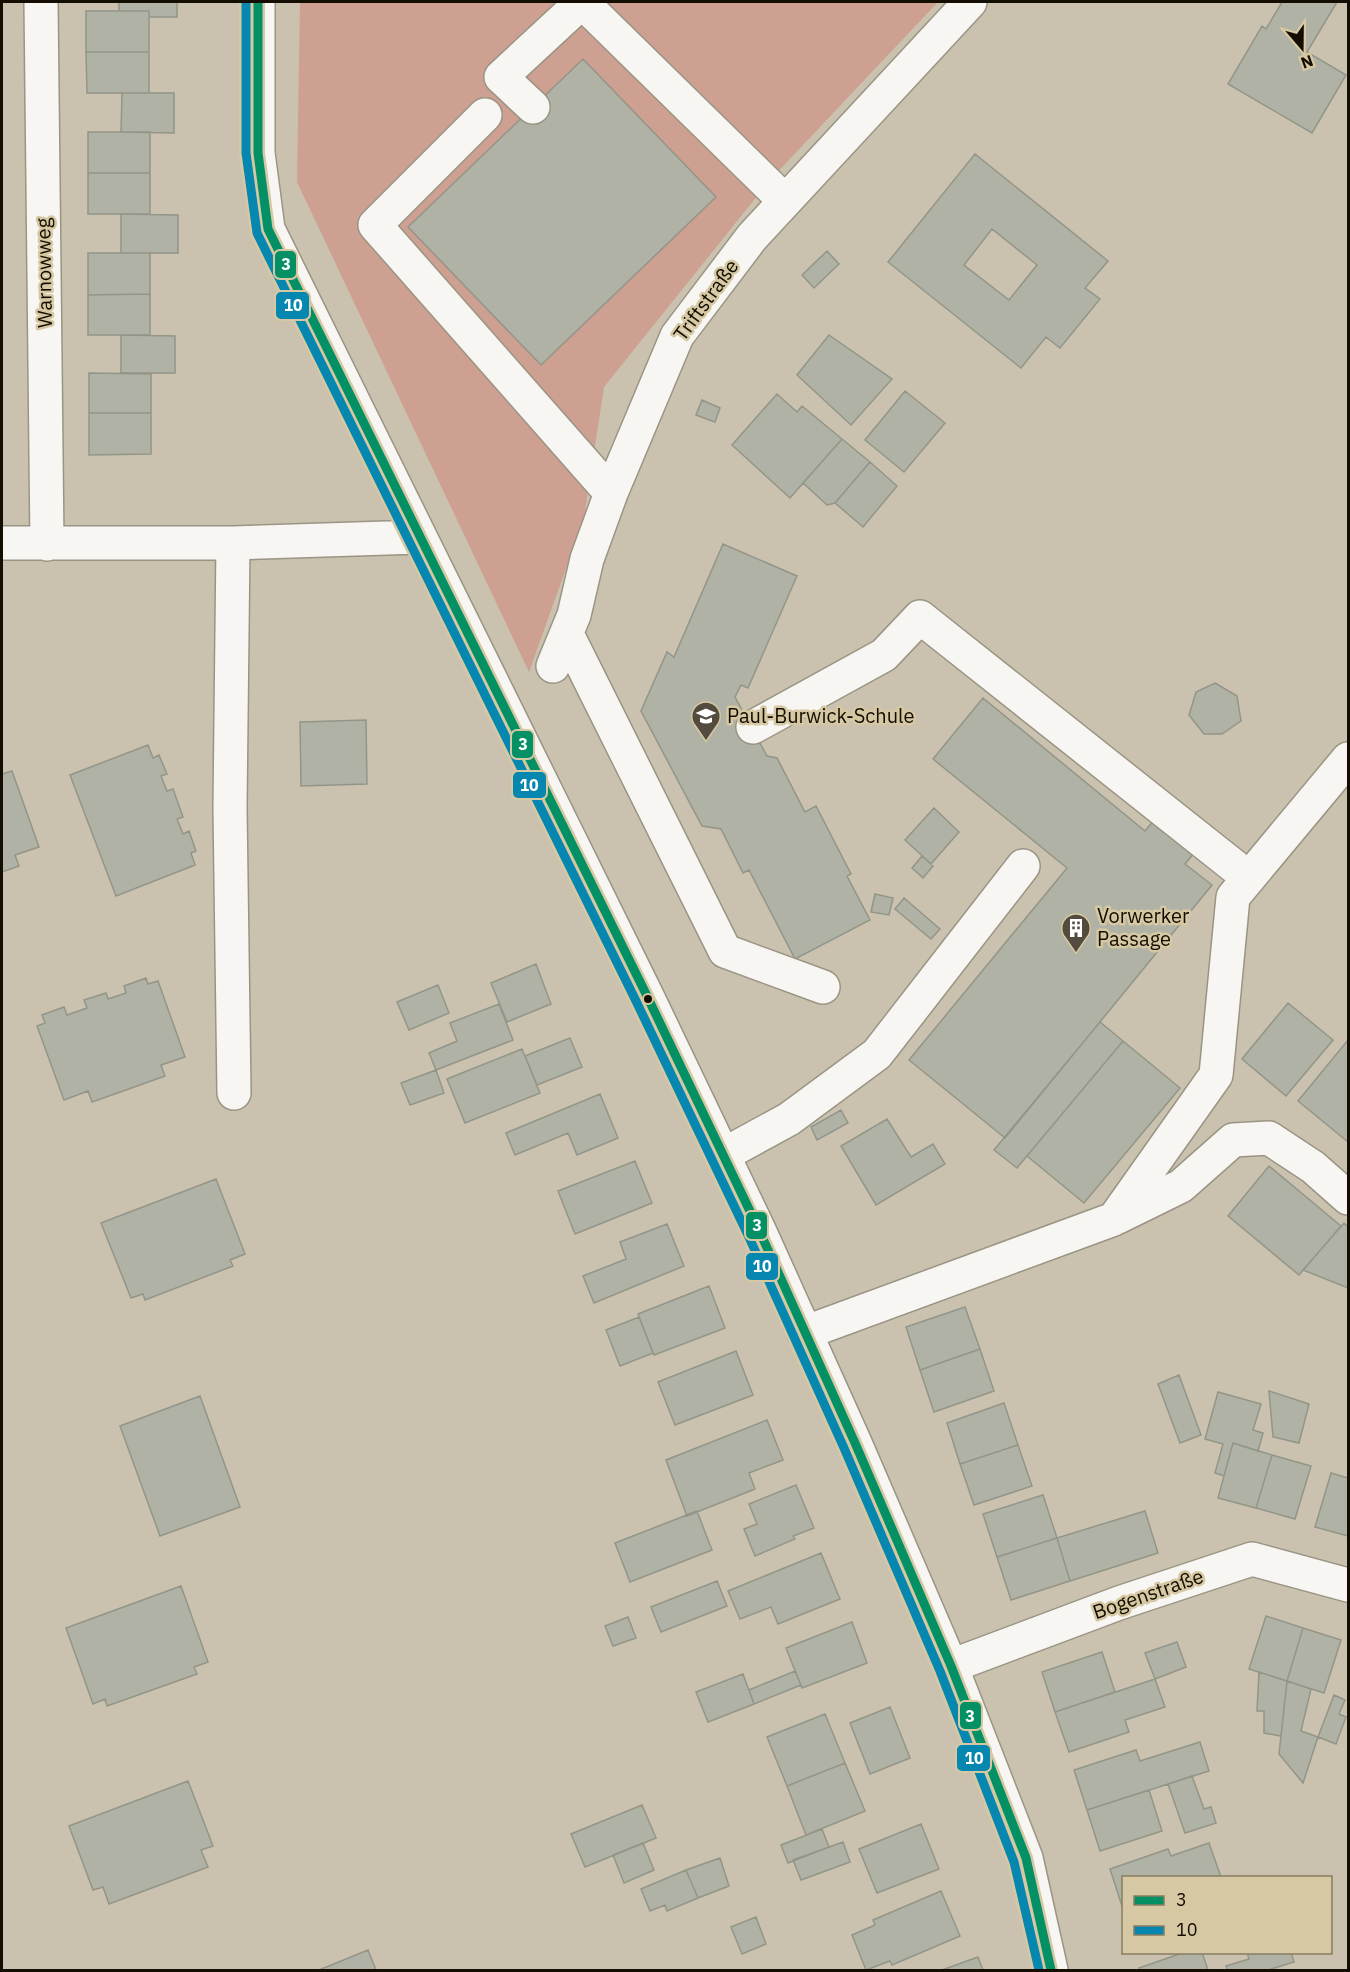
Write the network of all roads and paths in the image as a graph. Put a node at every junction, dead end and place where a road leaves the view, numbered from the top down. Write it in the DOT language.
graph roads {
  1 [pos="41,2"];
  2 [pos="258,2"];
  3 [pos="582,2"];
  4 [pos="970,2"];
  5 [pos="533,108"];
  6 [pos="485,115"];
  7 [pos="785,201"];
  8 [pos="611,494"];
  9 [pos="418,537"];
  10 [pos="2,543"];
  11 [pos="233,543"];
  12 [pos="47,544"];
  13 [pos="567,634"];
  14 [pos="553,666"];
  15 [pos="753,727"];
  16 [pos="1348,759"];
  17 [pos="1023,867"];
  18 [pos="1249,878"];
  19 [pos="823,987"];
  20 [pos="234,1093"];
  21 [pos="723,1155"];
  22 [pos="1348,1198"];
  23 [pos="1114,1219"];
  24 [pos="804,1333"];
  25 [pos="1348,1585"];
  26 [pos="951,1666"];
  27 [pos="1052,1971"];
  1 -- 12 [label="street, Warnowweg"];
  2 -- 9 [label="street"];
  3 -- 5 [label="street"];
  3 -- 7 [label="street"];
  4 -- 7 [label="street, Triftstraße"];
  6 -- 8 [label="street"];
  7 -- 8 [label="street, Triftstraße"];
  8 -- 13 [label="street, Triftstraße"];
  9 -- 11 [label="street"];
  9 -- 21 [label="street"];
  10 -- 12 [label="street"];
  11 -- 12 [label="street"];
  11 -- 20 [label="street"];
  13 -- 14 [label="street, Triftstraße"];
  13 -- 19 [label="street"];
  15 -- 18 [label="street"];
  16 -- 18 [label="street"];
  17 -- 21 [label="street"];
  18 -- 23 [label="street"];
  21 -- 24 [label="street"];
  22 -- 23 [label="street"];
  23 -- 24 [label="street"];
  24 -- 26 [label="street"];
  25 -- 26 [label="street, Bogenstraße"];
  26 -- 27 [label="street"];
}
